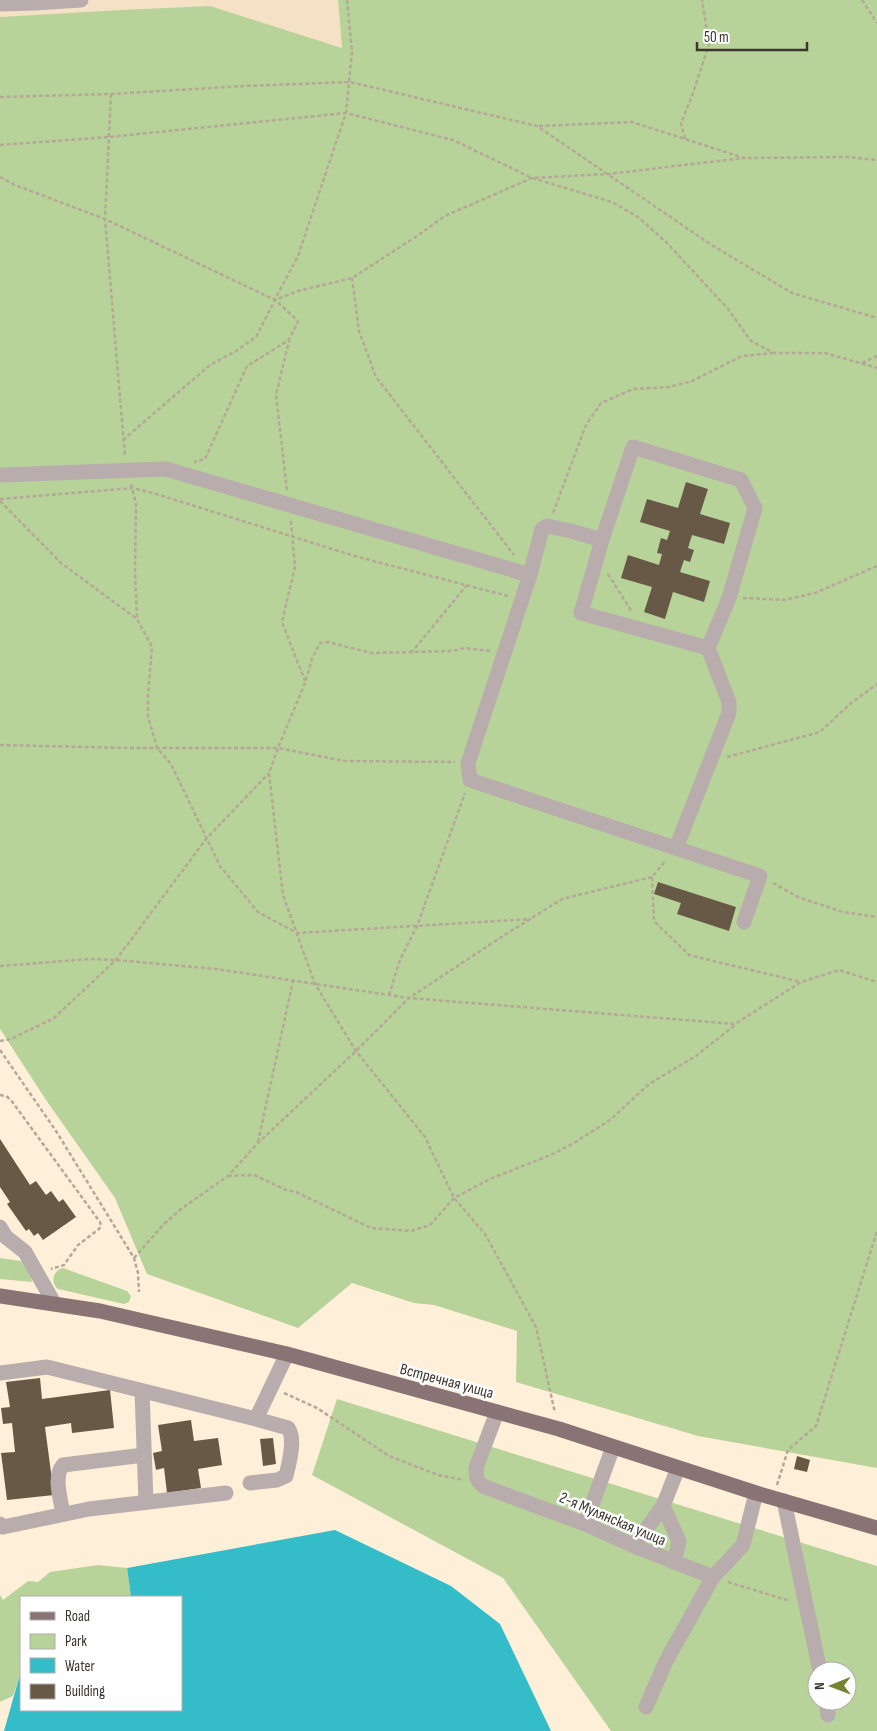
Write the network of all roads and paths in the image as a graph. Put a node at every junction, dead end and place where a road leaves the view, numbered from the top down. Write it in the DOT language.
graph roads {
  1 [pos="81,0"];
  2 [pos="347,0"];
  3 [pos="702,0"];
  4 [pos="862,0"];
  5 [pos="36,2"];
  6 [pos="0,4"];
  7 [pos="877,23"];
  8 [pos="350,82"];
  9 [pos="111,94"];
  10 [pos="0,97"];
  11 [pos="346,113"];
  12 [pos="537,126"];
  13 [pos="109,137"];
  14 [pos="685,139"];
  15 [pos="0,145"];
  16 [pos="744,158"];
  17 [pos="877,160"];
  18 [pos="608,174"];
  19 [pos="0,178"];
  20 [pos="532,178"];
  21 [pos="105,219"];
  22 [pos="352,278"];
  23 [pos="275,300"];
  24 [pos="877,318"];
  25 [pos="774,352"];
  26 [pos="877,356"];
  27 [pos="862,363"];
  28 [pos="877,368"];
  29 [pos="123,440"];
  30 [pos="190,463"];
  31 [pos="126,470"];
  32 [pos="0,475"];
  33 [pos="133,488"];
  34 [pos="0,500"];
  35 [pos="542,529"];
  36 [pos="600,546"];
  37 [pos="877,566"];
  38 [pos="530,575"];
  39 [pos="467,585"];
  40 [pos="729,598"];
  41 [pos="523,600"];
  42 [pos="137,619"];
  43 [pos="636,629"];
  44 [pos="708,648"];
  45 [pos="494,651"];
  46 [pos="411,653"];
  47 [pos="877,684"];
  48 [pos="0,745"];
  49 [pos="157,748"];
  50 [pos="278,748"];
  51 [pos="711,761"];
  52 [pos="468,763"];
  53 [pos="269,773"];
  54 [pos="470,780"];
  55 [pos="206,839"];
  56 [pos="676,848"];
  57 [pos="760,876"];
  58 [pos="652,877"];
  59 [pos="877,917"];
  60 [pos="530,919"];
  61 [pos="744,922"];
  62 [pos="417,926"];
  63 [pos="296,933"];
  64 [pos="116,960"];
  65 [pos="0,966"];
  66 [pos="293,980"];
  67 [pos="801,982"];
  68 [pos="877,982"];
  69 [pos="315,984"];
  70 [pos="389,995"];
  71 [pos="409,998"];
  72 [pos="735,1024"];
  73 [pos="0,1041"];
  74 [pos="0,1050"];
  75 [pos="356,1051"];
  76 [pos="0,1095"];
  77 [pos="258,1143"];
  78 [pos="228,1176"];
  79 [pos="454,1198"];
  80 [pos="0,1227"];
  81 [pos="877,1231"];
  82 [pos="134,1258"];
  83 [pos="38,1274"];
  84 [pos="139,1292"];
  85 [pos="0,1296"];
  86 [pos="54,1303"];
  87 [pos="287,1354"];
  88 [pos="0,1373"];
  89 [pos="271,1387"];
  90 [pos="142,1391"];
  91 [pos="497,1412"];
  92 [pos="256,1419"];
  93 [pos="558,1429"];
  94 [pos="613,1447"];
  95 [pos="144,1455"];
  96 [pos="678,1468"];
  97 [pos="250,1483"];
  98 [pos="478,1483"];
  99 [pos="226,1493"];
  100 [pos="756,1493"];
  101 [pos="778,1499"];
  102 [pos="146,1502"];
  103 [pos="663,1506"];
  104 [pos="63,1514"];
  105 [pos="0,1524"];
  106 [pos="585,1524"];
  107 [pos="877,1528"];
  108 [pos="634,1546"];
  109 [pos="673,1562"];
  110 [pos="713,1577"];
  111 [pos="807,1606"];
  112 [pos="818,1661"];
  113 [pos="646,1707"];
  1 -- 5 [label="street"];
  2 -- 8 [label="path"];
  3 -- 14 [label="path"];
  4 -- 7 [label="path"];
  5 -- 6 [label="street"];
  8 -- 9 [label="path"];
  8 -- 11 [label="path"];
  8 -- 12 [label="path"];
  9 -- 10 [label="path"];
  9 -- 13 [label="path"];
  11 -- 13 [label="path"];
  11 -- 20 [label="path"];
  11 -- 23 [label="path"];
  12 -- 14 [label="path"];
  12 -- 18 [label="path"];
  13 -- 15 [label="path"];
  13 -- 21 [label="path"];
  14 -- 16 [label="path"];
  16 -- 17 [label="path"];
  16 -- 18 [label="path"];
  18 -- 20 [label="path"];
  18 -- 24 [label="path"];
  19 -- 21 [label="path"];
  20 -- 22 [label="path"];
  20 -- 25 [label="path"];
  21 -- 23 [label="path"];
  21 -- 29 [label="path"];
  22 -- 23 [label="path"];
  22 -- 38 [label="path"];
  23 -- 29 [label="path"];
  23 -- 30 [label="path"];
  25 -- 27 [label="path"];
  25 -- 35 [label="path"];
  26 -- 27 [label="path"];
  27 -- 28 [label="path"];
  29 -- 31 [label="path"];
  31 -- 32 [label="street"];
  31 -- 33 [label="path"];
  31 -- 38 [label="street"];
  33 -- 34 [label="path"];
  33 -- 39 [label="path"];
  33 -- 42 [label="path"];
  34 -- 42 [label="path"];
  35 -- 36 [label="street"];
  35 -- 38 [label="street"];
  36 -- 40 [label="street"];
  36 -- 43 [label="path"];
  36 -- 43 [label="street"];
  37 -- 40 [label="path"];
  38 -- 41 [label="street"];
  39 -- 41 [label="path"];
  39 -- 46 [label="path"];
  40 -- 44 [label="street"];
  41 -- 52 [label="street"];
  42 -- 49 [label="path"];
  43 -- 44 [label="street"];
  44 -- 51 [label="street"];
  45 -- 46 [label="path"];
  46 -- 50 [label="path"];
  47 -- 51 [label="path"];
  48 -- 49 [label="path"];
  49 -- 50 [label="path"];
  49 -- 55 [label="path"];
  50 -- 52 [label="path"];
  50 -- 53 [label="path"];
  51 -- 56 [label="street"];
  52 -- 54 [label="street"];
  53 -- 55 [label="path"];
  53 -- 63 [label="path"];
  54 -- 56 [label="street"];
  54 -- 62 [label="path"];
  55 -- 63 [label="path"];
  55 -- 64 [label="path"];
  56 -- 57 [label="street"];
  56 -- 58 [label="path"];
  57 -- 59 [label="path"];
  57 -- 61 [label="street"];
  58 -- 60 [label="path"];
  58 -- 67 [label="path"];
  60 -- 62 [label="path"];
  60 -- 71 [label="path"];
  62 -- 63 [label="path"];
  62 -- 70 [label="path"];
  63 -- 69 [label="path"];
  64 -- 65 [label="path"];
  64 -- 66 [label="path"];
  64 -- 73 [label="path"];
  66 -- 69 [label="path"];
  66 -- 77 [label="path"];
  67 -- 68 [label="path"];
  67 -- 72 [label="path"];
  69 -- 70 [label="path"];
  69 -- 75 [label="path"];
  70 -- 71 [label="path"];
  71 -- 72 [label="path"];
  71 -- 75 [label="path"];
  72 -- 79 [label="path"];
  74 -- 82 [label="path"];
  75 -- 77 [label="path"];
  75 -- 79 [label="path"];
  76 -- 83 [label="path"];
  77 -- 78 [label="path"];
  78 -- 79 [label="path"];
  78 -- 82 [label="path"];
  79 -- 93 [label="path"];
  80 -- 83 [label="street"];
  81 -- 101 [label="path"];
  82 -- 84 [label="path"];
  83 -- 86 [label="street"];
  85 -- 86 [label="main road, Встречная улица"];
  86 -- 87 [label="main road, Встречная улица"];
  87 -- 89 [label="street"];
  87 -- 91 [label="main road, Встречная улица"];
  88 -- 90 [label="street"];
  89 -- 92 [label="street"];
  89 -- 98 [label="path"];
  90 -- 92 [label="street"];
  90 -- 95 [label="street"];
  91 -- 93 [label="main road, Встречная улица"];
  91 -- 98 [label="street"];
  92 -- 97 [label="street"];
  93 -- 94 [label="main road, Встречная улица"];
  94 -- 96 [label="main road, Встречная улица"];
  94 -- 106 [label="street"];
  95 -- 102 [label="street"];
  95 -- 104 [label="street"];
  96 -- 100 [label="main road, Встречная улица"];
  96 -- 103 [label="street"];
  98 -- 106 [label="street, 2-я Мулянская улица"];
  99 -- 102 [label="street"];
  100 -- 101 [label="main road, Встречная улица"];
  100 -- 110 [label="street"];
  101 -- 107 [label="main road, Встречная улица"];
  101 -- 111 [label="street"];
  102 -- 104 [label="street"];
  103 -- 108 [label="street"];
  103 -- 109 [label="street"];
  104 -- 105 [label="street"];
  106 -- 108 [label="street, 2-я Мулянская улица"];
  108 -- 109 [label="street, 2-я Мулянская улица"];
  109 -- 110 [label="street, 2-я Мулянская улица"];
  110 -- 111 [label="path"];
  110 -- 113 [label="street"];
  111 -- 112 [label="street"];
}
